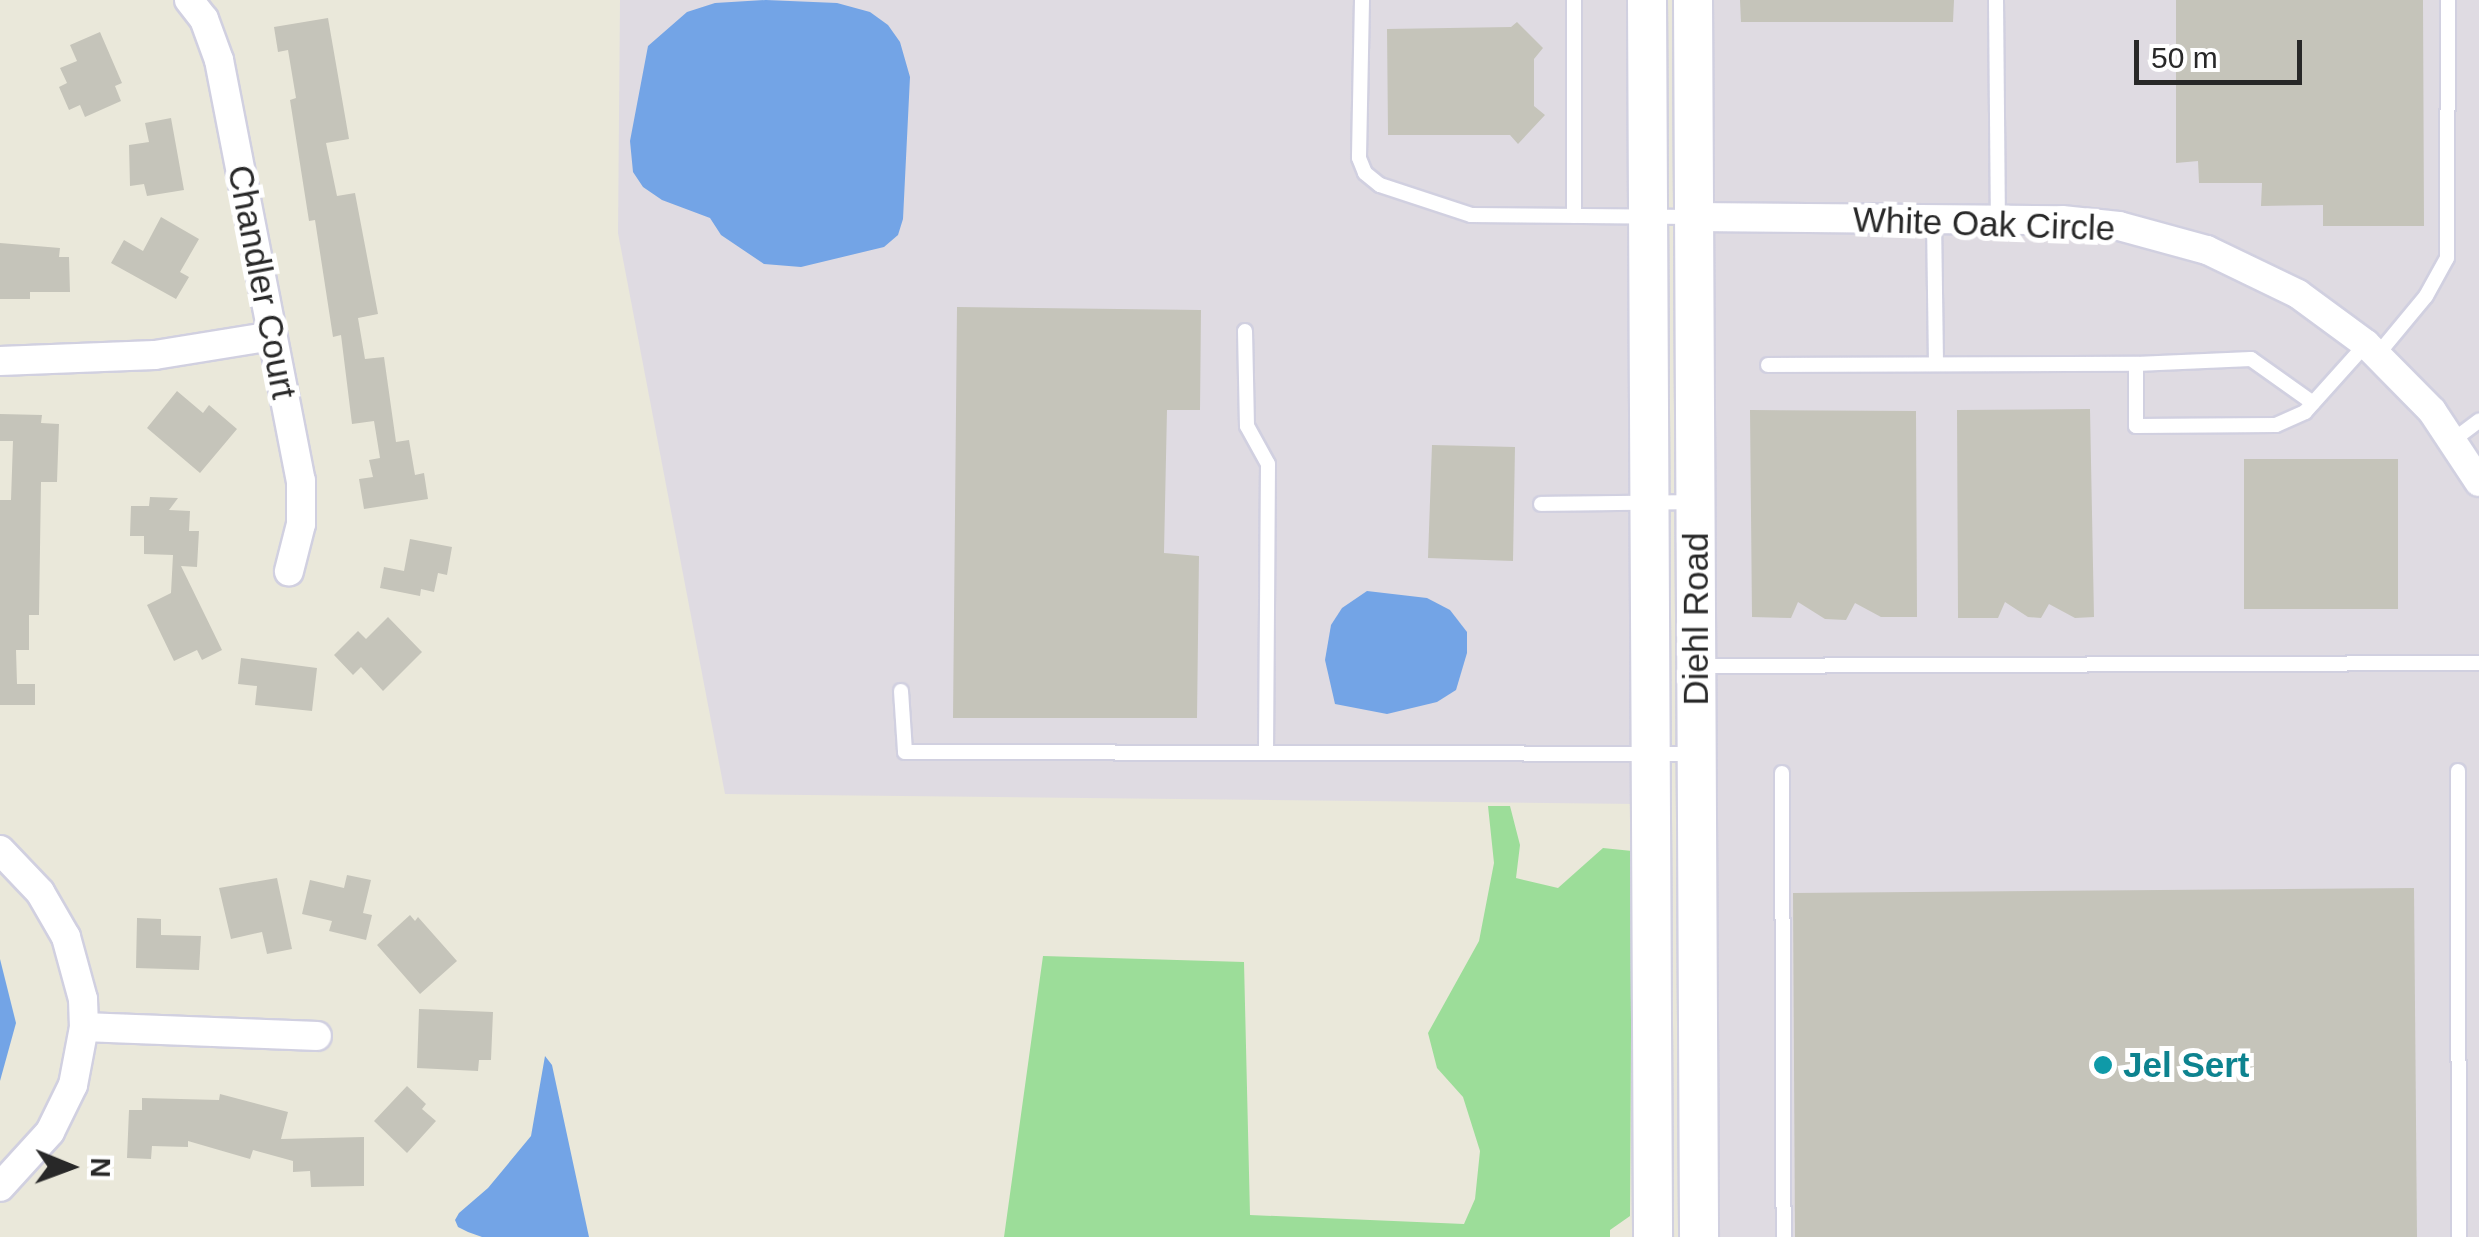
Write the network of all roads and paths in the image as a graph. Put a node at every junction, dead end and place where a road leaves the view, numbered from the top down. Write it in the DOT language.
graph roads {
  1 [pos="189,0"];
  2 [pos="1362,0"];
  3 [pos="1574,0"];
  4 [pos="1647,0"];
  5 [pos="1693,0"];
  6 [pos="1996,0"];
  7 [pos="2448,0"];
  8 [pos="1574,216"];
  9 [pos="1648,217"];
  10 [pos="1694,217"];
  11 [pos="1998,218"];
  12 [pos="1934,220"];
  13 [pos="1245,331"];
  14 [pos="272,336"];
  15 [pos="2372,349"];
  16 [pos="0,361"];
  17 [pos="1936,363"];
  18 [pos="2136,364"];
  19 [pos="1768,365"];
  20 [pos="2312,404"];
  21 [pos="2479,421"];
  22 [pos="2452,441"];
  23 [pos="2478,478"];
  24 [pos="1649,502"];
  25 [pos="1695,502"];
  26 [pos="1541,504"];
  27 [pos="289,571"];
  28 [pos="2479,663"];
  29 [pos="1696,666"];
  30 [pos="901,692"];
  31 [pos="1266,750"];
  32 [pos="1650,754"];
  33 [pos="1697,754"];
  34 [pos="2458,771"];
  35 [pos="1782,773"];
  36 [pos="0,850"];
  37 [pos="84,1028"];
  38 [pos="318,1036"];
  39 [pos="0,1187"];
  40 [pos="1653,1237"];
  41 [pos="1699,1237"];
  42 [pos="1784,1237"];
  43 [pos="2459,1237"];
  1 -- 14 [label="street, Chandler Court"];
  2 -- 8 [label="lane"];
  3 -- 8 [label="lane"];
  4 -- 9 [label="street, Diehl Road"];
  5 -- 10 [label="street, Diehl Road"];
  6 -- 11 [label="lane"];
  7 -- 15 [label="lane"];
  8 -- 9 [label="lane"];
  9 -- 10 [label="lane"];
  9 -- 24 [label="street, Diehl Road"];
  10 -- 12 [label="street, White Oak Circle"];
  10 -- 25 [label="street, Diehl Road"];
  11 -- 12 [label="street, White Oak Circle"];
  11 -- 15 [label="street, White Oak Circle"];
  12 -- 17 [label="lane"];
  13 -- 31 [label="lane"];
  14 -- 16 [label="street"];
  14 -- 27 [label="street, Chandler Court"];
  15 -- 20 [label="lane"];
  15 -- 22 [label="street, White Oak Circle"];
  17 -- 18 [label="lane"];
  17 -- 19 [label="lane"];
  18 -- 20 [label="lane"];
  18 -- 20 [label="lane"];
  21 -- 22 [label="lane"];
  22 -- 23 [label="street, White Oak Circle"];
  24 -- 25 [label="lane"];
  24 -- 26 [label="lane"];
  24 -- 32 [label="street, Diehl Road"];
  25 -- 29 [label="street, Diehl Road"];
  28 -- 29 [label="lane"];
  29 -- 33 [label="street, Diehl Road"];
  30 -- 31 [label="lane"];
  31 -- 32 [label="lane"];
  32 -- 33 [label="lane"];
  32 -- 40 [label="street, Diehl Road"];
  33 -- 41 [label="street, Diehl Road"];
  34 -- 43 [label="lane"];
  35 -- 42 [label="lane"];
  36 -- 37 [label="street"];
  37 -- 38 [label="street"];
  37 -- 39 [label="street"];
}
